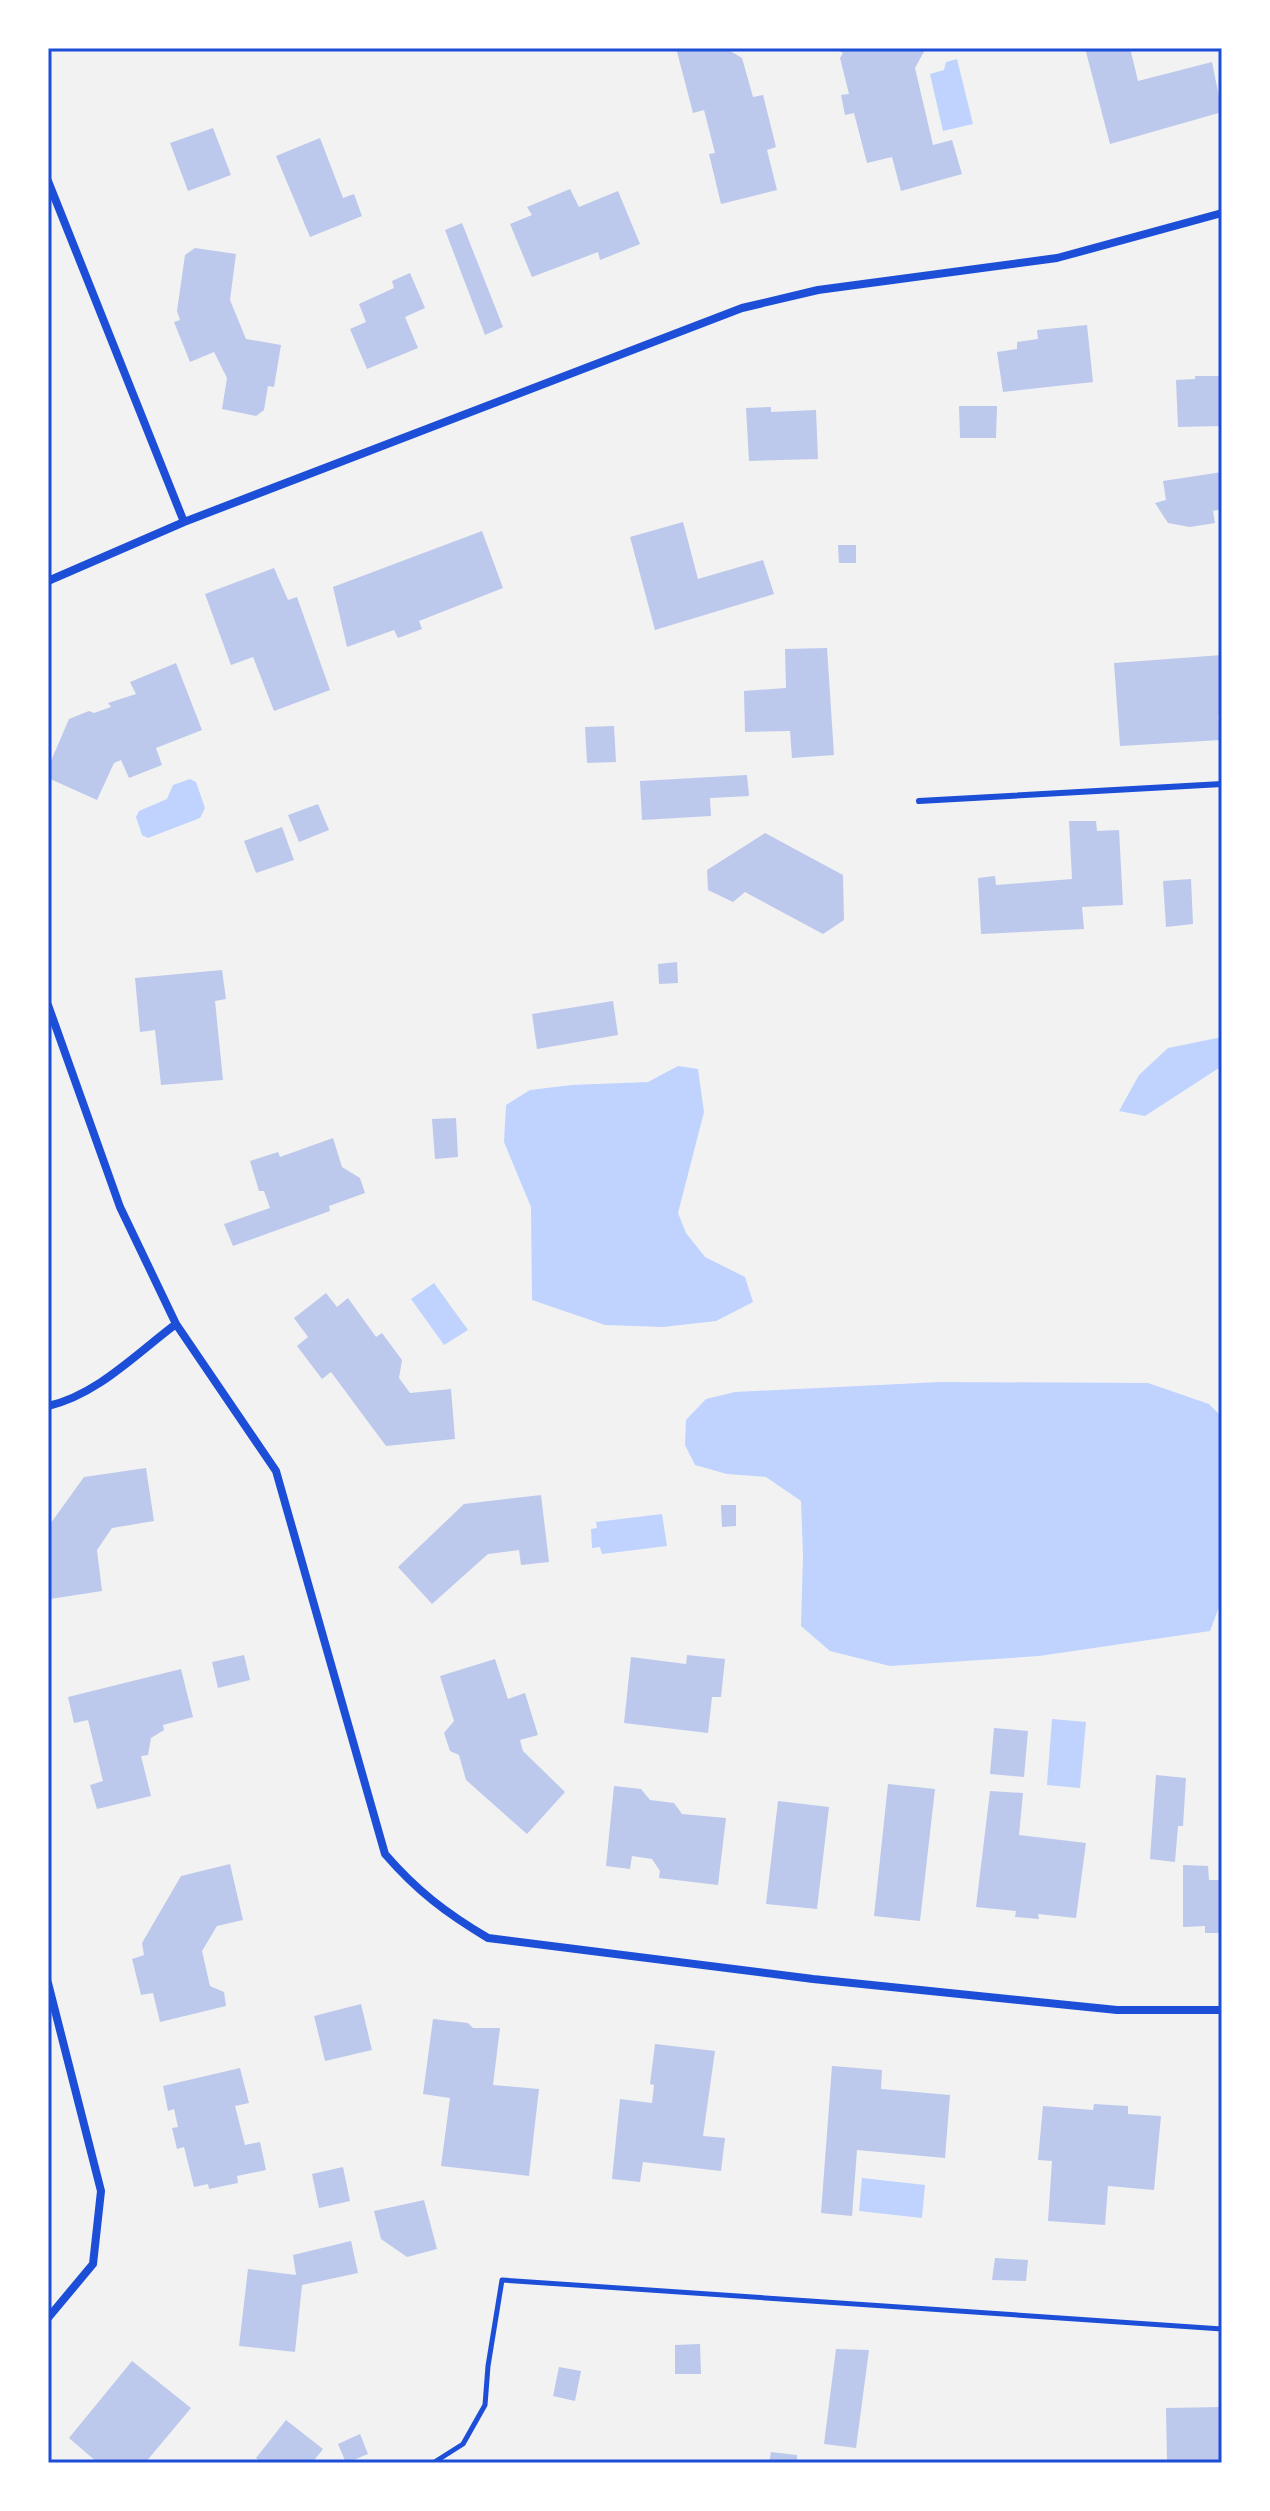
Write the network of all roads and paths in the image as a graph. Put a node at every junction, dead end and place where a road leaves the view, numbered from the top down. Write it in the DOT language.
graph roads {
  1 [pos="48,181"];
  2 [pos="1222,213"];
  3 [pos="184,522"];
  4 [pos="48,581"];
  5 [pos="1222,784"];
  6 [pos="919,801"];
  7 [pos="48,1005"];
  8 [pos="176,1324"];
  9 [pos="48,1406"];
  10 [pos="48,1983"];
  11 [pos="1222,2010"];
  12 [pos="48,2318"];
  13 [pos="1222,2329"];
  14 [pos="433,2463"];
  1 -- 3 [label="street"];
  2 -- 3 [label="street"];
  3 -- 4 [label="street"];
  5 -- 6 [label="lane"];
  7 -- 8 [label="street"];
  8 -- 9 [label="street"];
  8 -- 11 [label="street"];
  10 -- 12 [label="street"];
  13 -- 14 [label="path"];
}
